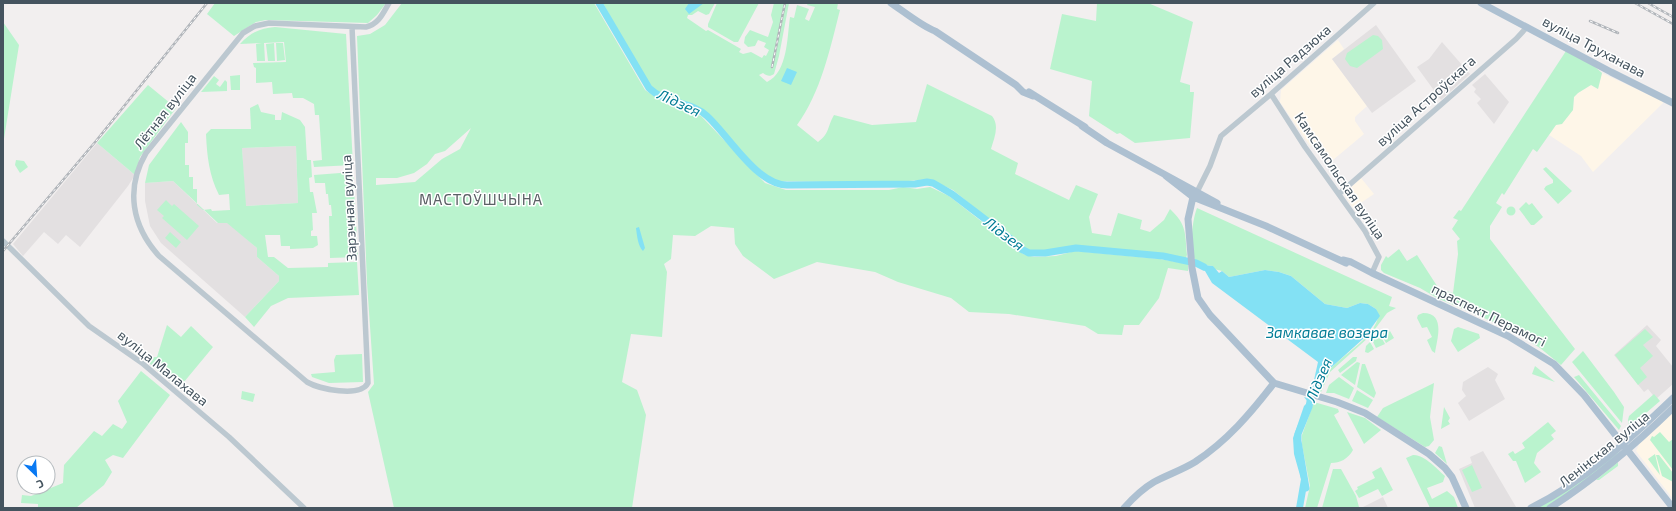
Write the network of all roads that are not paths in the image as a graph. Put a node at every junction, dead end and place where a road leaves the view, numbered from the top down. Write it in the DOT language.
graph roads {
  1 [pos="389,3"];
  2 [pos="891,3"];
  3 [pos="1481,3"];
  4 [pos="1372,5"];
  5 [pos="352,27"];
  6 [pos="1527,27"];
  7 [pos="1271,94"];
  8 [pos="1673,103"];
  9 [pos="1340,193"];
  10 [pos="1195,194"];
  11 [pos="3,241"];
  12 [pos="1372,273"];
  13 [pos="1274,383"];
  14 [pos="366,386"];
  15 [pos="1673,398"];
  16 [pos="1673,408"];
  17 [pos="1626,447"];
  18 [pos="304,508"];
  19 [pos="1124,508"];
  20 [pos="1466,508"];
  21 [pos="1531,508"];
  22 [pos="1550,508"];
  23 [pos="1673,508"];
  1 -- 5 [label="street, Лётная вуліца"];
  2 -- 10 [label="main road, праспект Перамогі"];
  3 -- 6 [label="main road, вуліца Труханава"];
  4 -- 7 [label="street, вуліца Радзюка"];
  5 -- 14 [label="street, Зарэчная вуліца"];
  5 -- 14 [label="street, Лётная вуліца"];
  6 -- 8 [label="main road, вуліца Труханава"];
  6 -- 9 [label="street, вуліца Астроўскага"];
  7 -- 9 [label="street, Камсамольская вуліца"];
  7 -- 10 [label="street, вуліца Радзюка"];
  9 -- 12 [label="street, Камсамольская вуліца"];
  10 -- 12 [label="main road, праспект Перамогі"];
  10 -- 13 [label="main road"];
  11 -- 18 [label="street, вуліца Малахава"];
  12 -- 17 [label="main road, праспект Перамогі"];
  13 -- 19 [label="main road"];
  13 -- 20 [label="main road"];
  15 -- 17 [label="main road, Ленінская вуліца"];
  16 -- 17 [label="main road, Ленінская вуліца"];
  17 -- 21 [label="main road, Ленінская вуліца"];
  17 -- 22 [label="main road, Ленінская вуліца"];
  17 -- 23 [label="main road, праспект Перамогі"];
}
